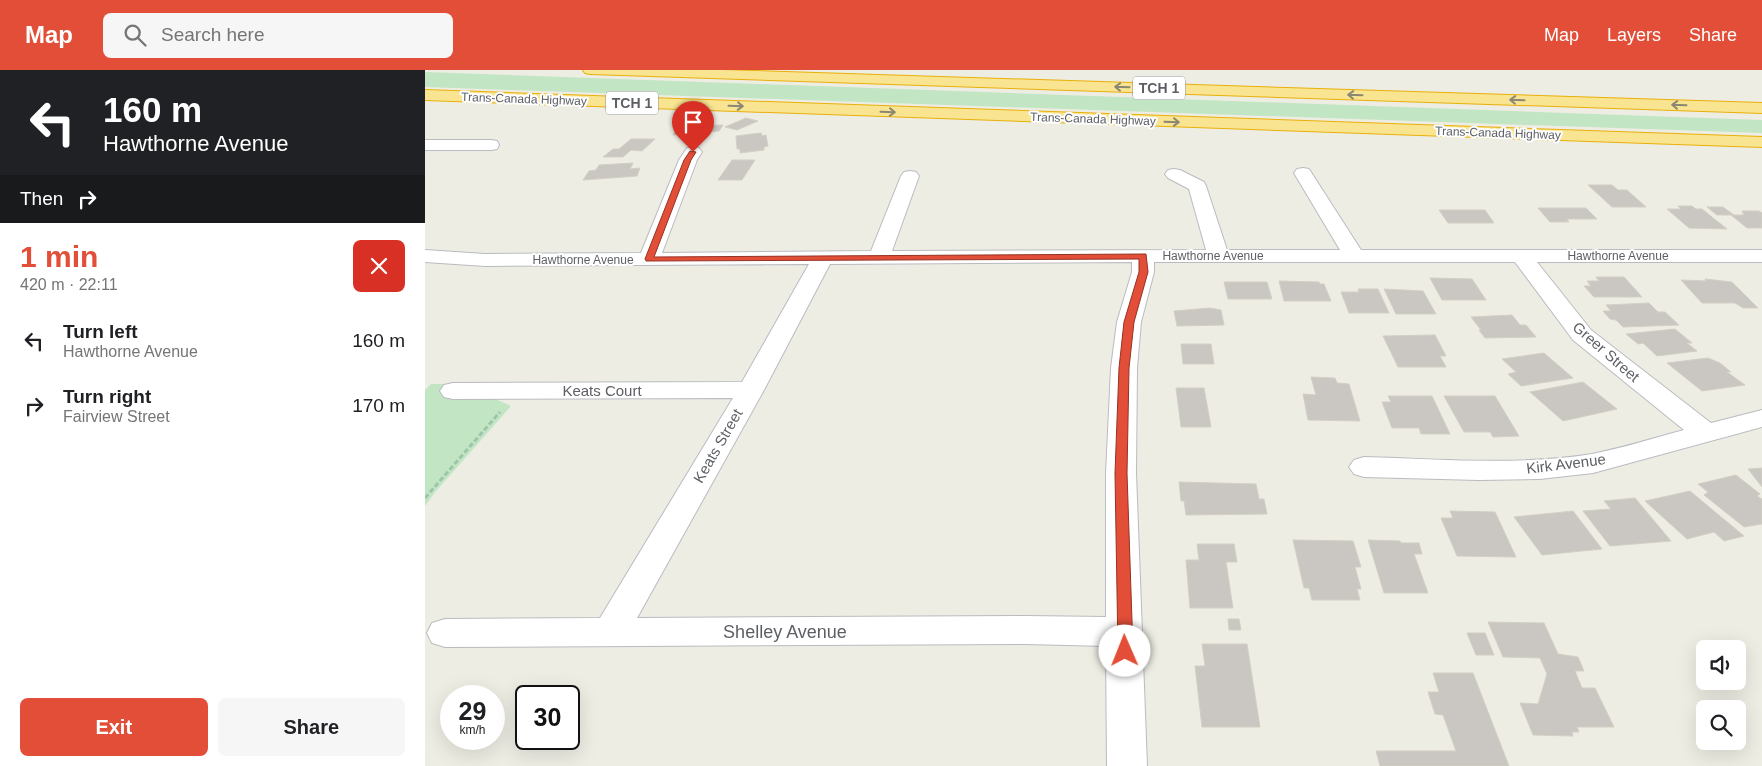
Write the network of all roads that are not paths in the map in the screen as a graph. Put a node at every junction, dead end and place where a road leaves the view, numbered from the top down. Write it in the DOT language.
graph roads {
  1 [pos="590,70"];
  2 [pos="425,95"];
  3 [pos="1762,107"];
  4 [pos="1319,128"];
  5 [pos="1762,142"];
  6 [pos="425,145"];
  7 [pos="491,145"];
  8 [pos="693,152"];
  9 [pos="1762,153"];
  10 [pos="1303,173"];
  11 [pos="1174,174"];
  12 [pos="910,176"];
  13 [pos="425,256"];
  14 [pos="1143,256"];
  15 [pos="1218,256"];
  16 [pos="1354,256"];
  17 [pos="1521,256"];
  18 [pos="1762,256"];
  19 [pos="823,258"];
  20 [pos="879,258"];
  21 [pos="649,259"];
  22 [pos="751,390"];
  23 [pos="453,391"];
  24 [pos="1762,418"];
  25 [pos="1705,432"];
  26 [pos="1364,468"];
  27 [pos="1125,632"];
  28 [pos="445,633"];
  29 [pos="610,633"];
  30 [pos="1127,766"];
  3 -- 1 [label="highway, TCH 1, one-way"];
  2 -- 4 [label="highway, Trans-Canada Highway / TCH 1, one-way"];
  4 -- 5 [label="highway, Trans-Canada Highway / TCH 1"];
  4 -- 9 [label="highway"];
  6 -- 7 [label="street"];
  8 -- 21 [label="street"];
  10 -- 16 [label="street"];
  11 -- 15 [label="street"];
  12 -- 20 [label="street"];
  13 -- 21 [label="street, Hawthorne Avenue"];
  14 -- 15 [label="street, Hawthorne Avenue"];
  14 -- 20 [label="street, Hawthorne Avenue"];
  14 -- 27 [label="street"];
  15 -- 16 [label="street, Hawthorne Avenue"];
  16 -- 17 [label="street, Hawthorne Avenue"];
  17 -- 18 [label="street, Hawthorne Avenue"];
  17 -- 25 [label="street, Greer Street"];
  19 -- 20 [label="street, Hawthorne Avenue"];
  19 -- 21 [label="street, Hawthorne Avenue"];
  19 -- 22 [label="street, Keats Street"];
  22 -- 23 [label="street, Keats Court"];
  22 -- 29 [label="street, Keats Street"];
  24 -- 25 [label="street, Kirk Avenue"];
  25 -- 26 [label="street, Kirk Avenue"];
  27 -- 29 [label="street, Shelley Avenue"];
  27 -- 30 [label="street"];
  28 -- 29 [label="street, Shelley Avenue"];
}
